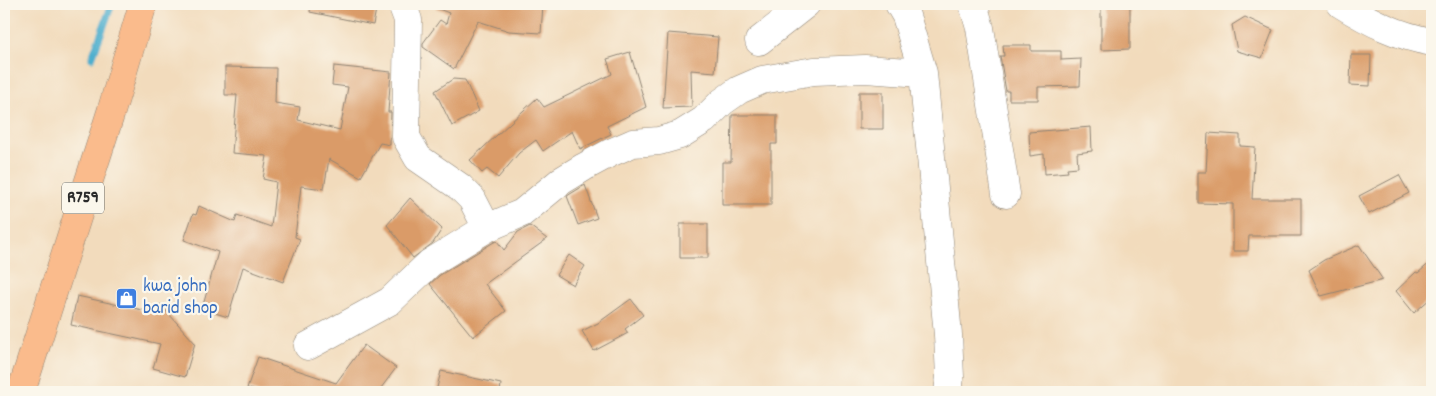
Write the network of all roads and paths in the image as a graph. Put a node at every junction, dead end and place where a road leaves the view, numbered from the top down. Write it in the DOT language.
graph roads {
  1 [pos="143,4"];
  2 [pos="402,4"];
  3 [pos="806,4"];
  4 [pos="899,4"];
  5 [pos="973,4"];
  6 [pos="1340,4"];
  7 [pos="759,41"];
  8 [pos="1432,42"];
  9 [pos="923,73"];
  10 [pos="1006,194"];
  11 [pos="487,228"];
  12 [pos="308,346"];
  13 [pos="21,392"];
  14 [pos="948,392"];
  1 -- 13 [label="main road, R759"];
  2 -- 11 [label="street"];
  3 -- 7 [label="street"];
  4 -- 9 [label="street"];
  5 -- 10 [label="street"];
  6 -- 8 [label="street"];
  9 -- 11 [label="street"];
  9 -- 14 [label="street"];
  11 -- 12 [label="street"];
}
